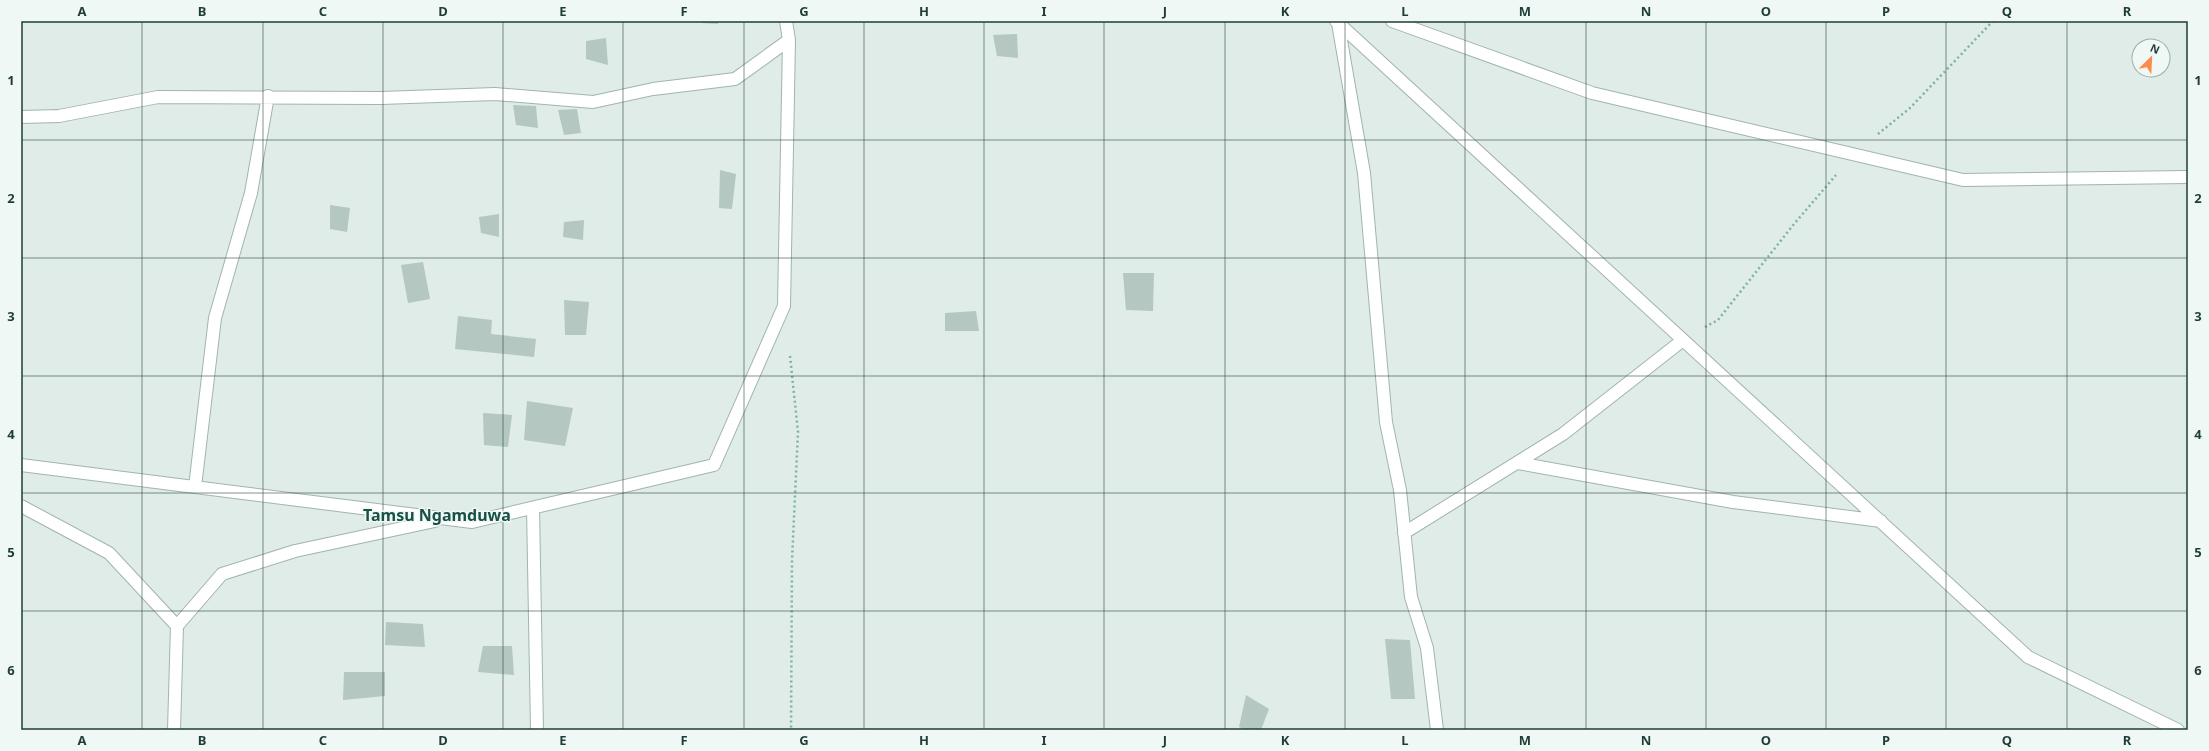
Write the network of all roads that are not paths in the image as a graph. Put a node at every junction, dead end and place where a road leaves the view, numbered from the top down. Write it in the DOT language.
graph roads {
  1 [pos="786,21"];
  2 [pos="1392,21"];
  3 [pos="1337,22"];
  4 [pos="789,40"];
  5 [pos="268,96"];
  6 [pos="21,117"];
  7 [pos="2188,177"];
  8 [pos="1683,340"];
  9 [pos="1518,463"];
  10 [pos="21,465"];
  11 [pos="195,487"];
  12 [pos="21,506"];
  13 [pos="532,508"];
  14 [pos="445,518"];
  15 [pos="1881,521"];
  16 [pos="1404,533"];
  17 [pos="177,626"];
  18 [pos="174,730"];
  19 [pos="537,730"];
  20 [pos="1437,730"];
  21 [pos="2178,730"];
  1 -- 4 [label="street"];
  2 -- 7 [label="street"];
  3 -- 8 [label="street"];
  3 -- 16 [label="street"];
  4 -- 5 [label="street"];
  4 -- 13 [label="street"];
  5 -- 6 [label="street"];
  5 -- 11 [label="street"];
  8 -- 9 [label="street"];
  8 -- 15 [label="street"];
  9 -- 15 [label="street"];
  9 -- 16 [label="street"];
  10 -- 11 [label="street"];
  11 -- 14 [label="street"];
  12 -- 17 [label="street"];
  13 -- 14 [label="street"];
  13 -- 19 [label="street"];
  14 -- 17 [label="street"];
  15 -- 21 [label="street"];
  16 -- 20 [label="street"];
  17 -- 18 [label="street"];
}
